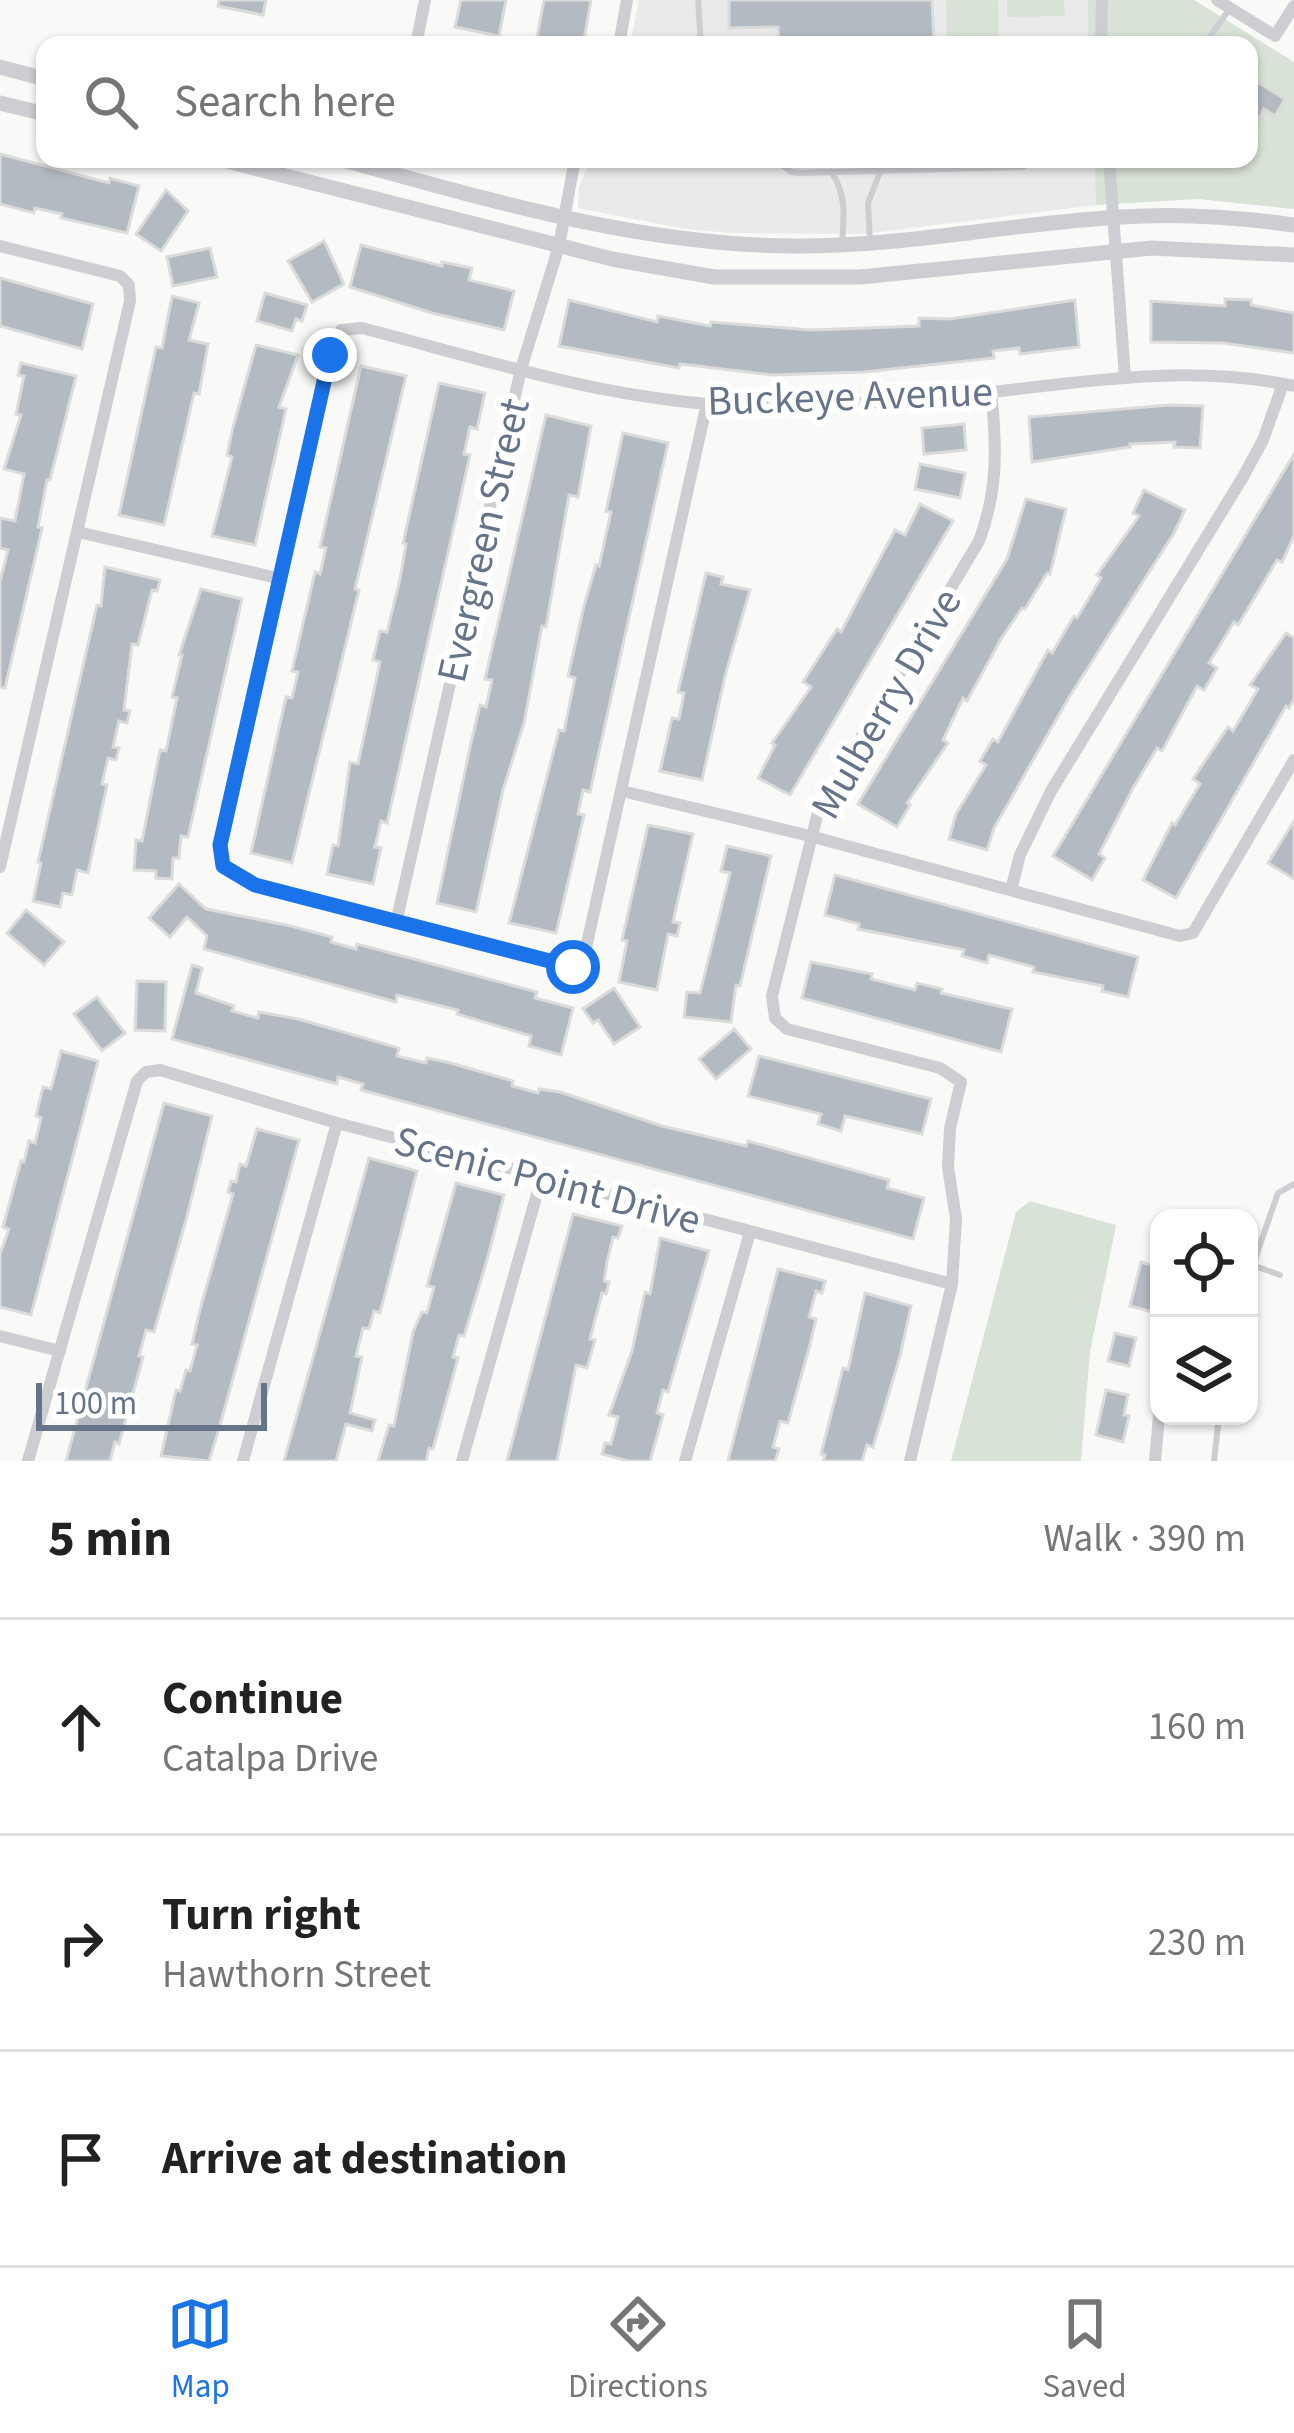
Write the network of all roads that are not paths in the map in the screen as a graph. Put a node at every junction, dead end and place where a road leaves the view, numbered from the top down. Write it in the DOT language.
graph roads {
  1 [pos="425,0"];
  2 [pos="627,0"];
  3 [pos="698,0"];
  4 [pos="1102,0"];
  5 [pos="1223,4"];
  6 [pos="1294,6"];
  7 [pos="418,36"];
  8 [pos="621,36"];
  9 [pos="700,36"];
  10 [pos="1101,36"];
  11 [pos="1208,36"];
  12 [pos="0,67"];
  13 [pos="36,77"];
  14 [pos="0,103"];
  15 [pos="36,112"];
  16 [pos="254,168"];
  17 [pos="373,168"];
  18 [pos="573,168"];
  19 [pos="786,168"];
  20 [pos="975,168"];
  21 [pos="1110,168"];
  22 [pos="880,170"];
  23 [pos="831,172"];
  24 [pos="1114,217"];
  25 [pos="565,218"];
  26 [pos="1294,225"];
  27 [pos="870,244"];
  28 [pos="842,245"];
  29 [pos="0,247"];
  30 [pos="559,247"];
  31 [pos="1117,250"];
  32 [pos="1294,255"];
  33 [pos="521,369"];
  34 [pos="1125,376"];
  35 [pos="1288,385"];
  36 [pos="991,392"];
  37 [pos="706,404"];
  38 [pos="77,532"];
  39 [pos="277,578"];
  40 [pos="1294,760"];
  41 [pos="622,791"];
  42 [pos="810,836"];
  43 [pos="0,867"];
  44 [pos="1011,890"];
  45 [pos="396,923"];
  46 [pos="337,1123"];
  47 [pos="542,1176"];
  48 [pos="1294,1184"];
  49 [pos="750,1232"];
  50 [pos="1258,1248"];
  51 [pos="1258,1267"];
  52 [pos="1280,1275"];
  53 [pos="952,1284"];
  54 [pos="0,1336"];
  55 [pos="60,1352"];
  56 [pos="1159,1425"];
  57 [pos="1218,1425"];
  58 [pos="28,1461"];
  59 [pos="243,1461"];
  60 [pos="462,1461"];
  61 [pos="685,1461"];
  62 [pos="910,1461"];
  63 [pos="1155,1461"];
  64 [pos="1214,1461"];
  1 -- 7 [label="street"];
  2 -- 8 [label="street"];
  3 -- 9 [label="lane"];
  4 -- 10 [label="street"];
  5 -- 6 [label="street"];
  5 -- 11 [label="lane"];
  12 -- 13 [label="street"];
  14 -- 15 [label="street"];
  16 -- 30 [label="street"];
  17 -- 25 [label="street"];
  18 -- 25 [label="street, Evergreen Street"];
  19 -- 23 [label="lane"];
  20 -- 22 [label="lane"];
  21 -- 24 [label="street"];
  22 -- 23 [label="lane"];
  22 -- 27 [label="lane"];
  23 -- 28 [label="lane"];
  24 -- 26 [label="street"];
  24 -- 27 [label="street"];
  24 -- 31 [label="street"];
  25 -- 28 [label="street"];
  25 -- 30 [label="street, Evergreen Street"];
  27 -- 28 [label="street"];
  29 -- 38 [label="street"];
  30 -- 31 [label="street"];
  30 -- 33 [label="street, Evergreen Street"];
  31 -- 32 [label="street"];
  31 -- 34 [label="street"];
  33 -- 37 [label="street, Buckeye Avenue"];
  33 -- 39 [label="street, Buckeye Avenue"];
  33 -- 45 [label="street, Evergreen Street"];
  34 -- 35 [label="street, Buckeye Avenue"];
  34 -- 36 [label="street, Buckeye Avenue"];
  35 -- 44 [label="street"];
  36 -- 37 [label="street, Buckeye Avenue"];
  36 -- 42 [label="street, Mulberry Drive"];
  37 -- 41 [label="street"];
  38 -- 39 [label="street"];
  38 -- 43 [label="street"];
  39 -- 45 [label="street"];
  40 -- 44 [label="street"];
  41 -- 42 [label="street"];
  41 -- 45 [label="street"];
  42 -- 44 [label="street"];
  42 -- 53 [label="street, Mulberry Drive"];
  46 -- 47 [label="street, Scenic Point Drive"];
  46 -- 55 [label="street, Scenic Point Drive"];
  46 -- 59 [label="street"];
  47 -- 49 [label="street, Scenic Point Drive"];
  47 -- 60 [label="street"];
  48 -- 50 [label="lane"];
  49 -- 53 [label="street, Scenic Point Drive"];
  49 -- 61 [label="street"];
  51 -- 52 [label="lane"];
  53 -- 62 [label="street"];
  54 -- 55 [label="street"];
  55 -- 58 [label="street"];
  56 -- 63 [label="street"];
  57 -- 64 [label="lane"];
}
